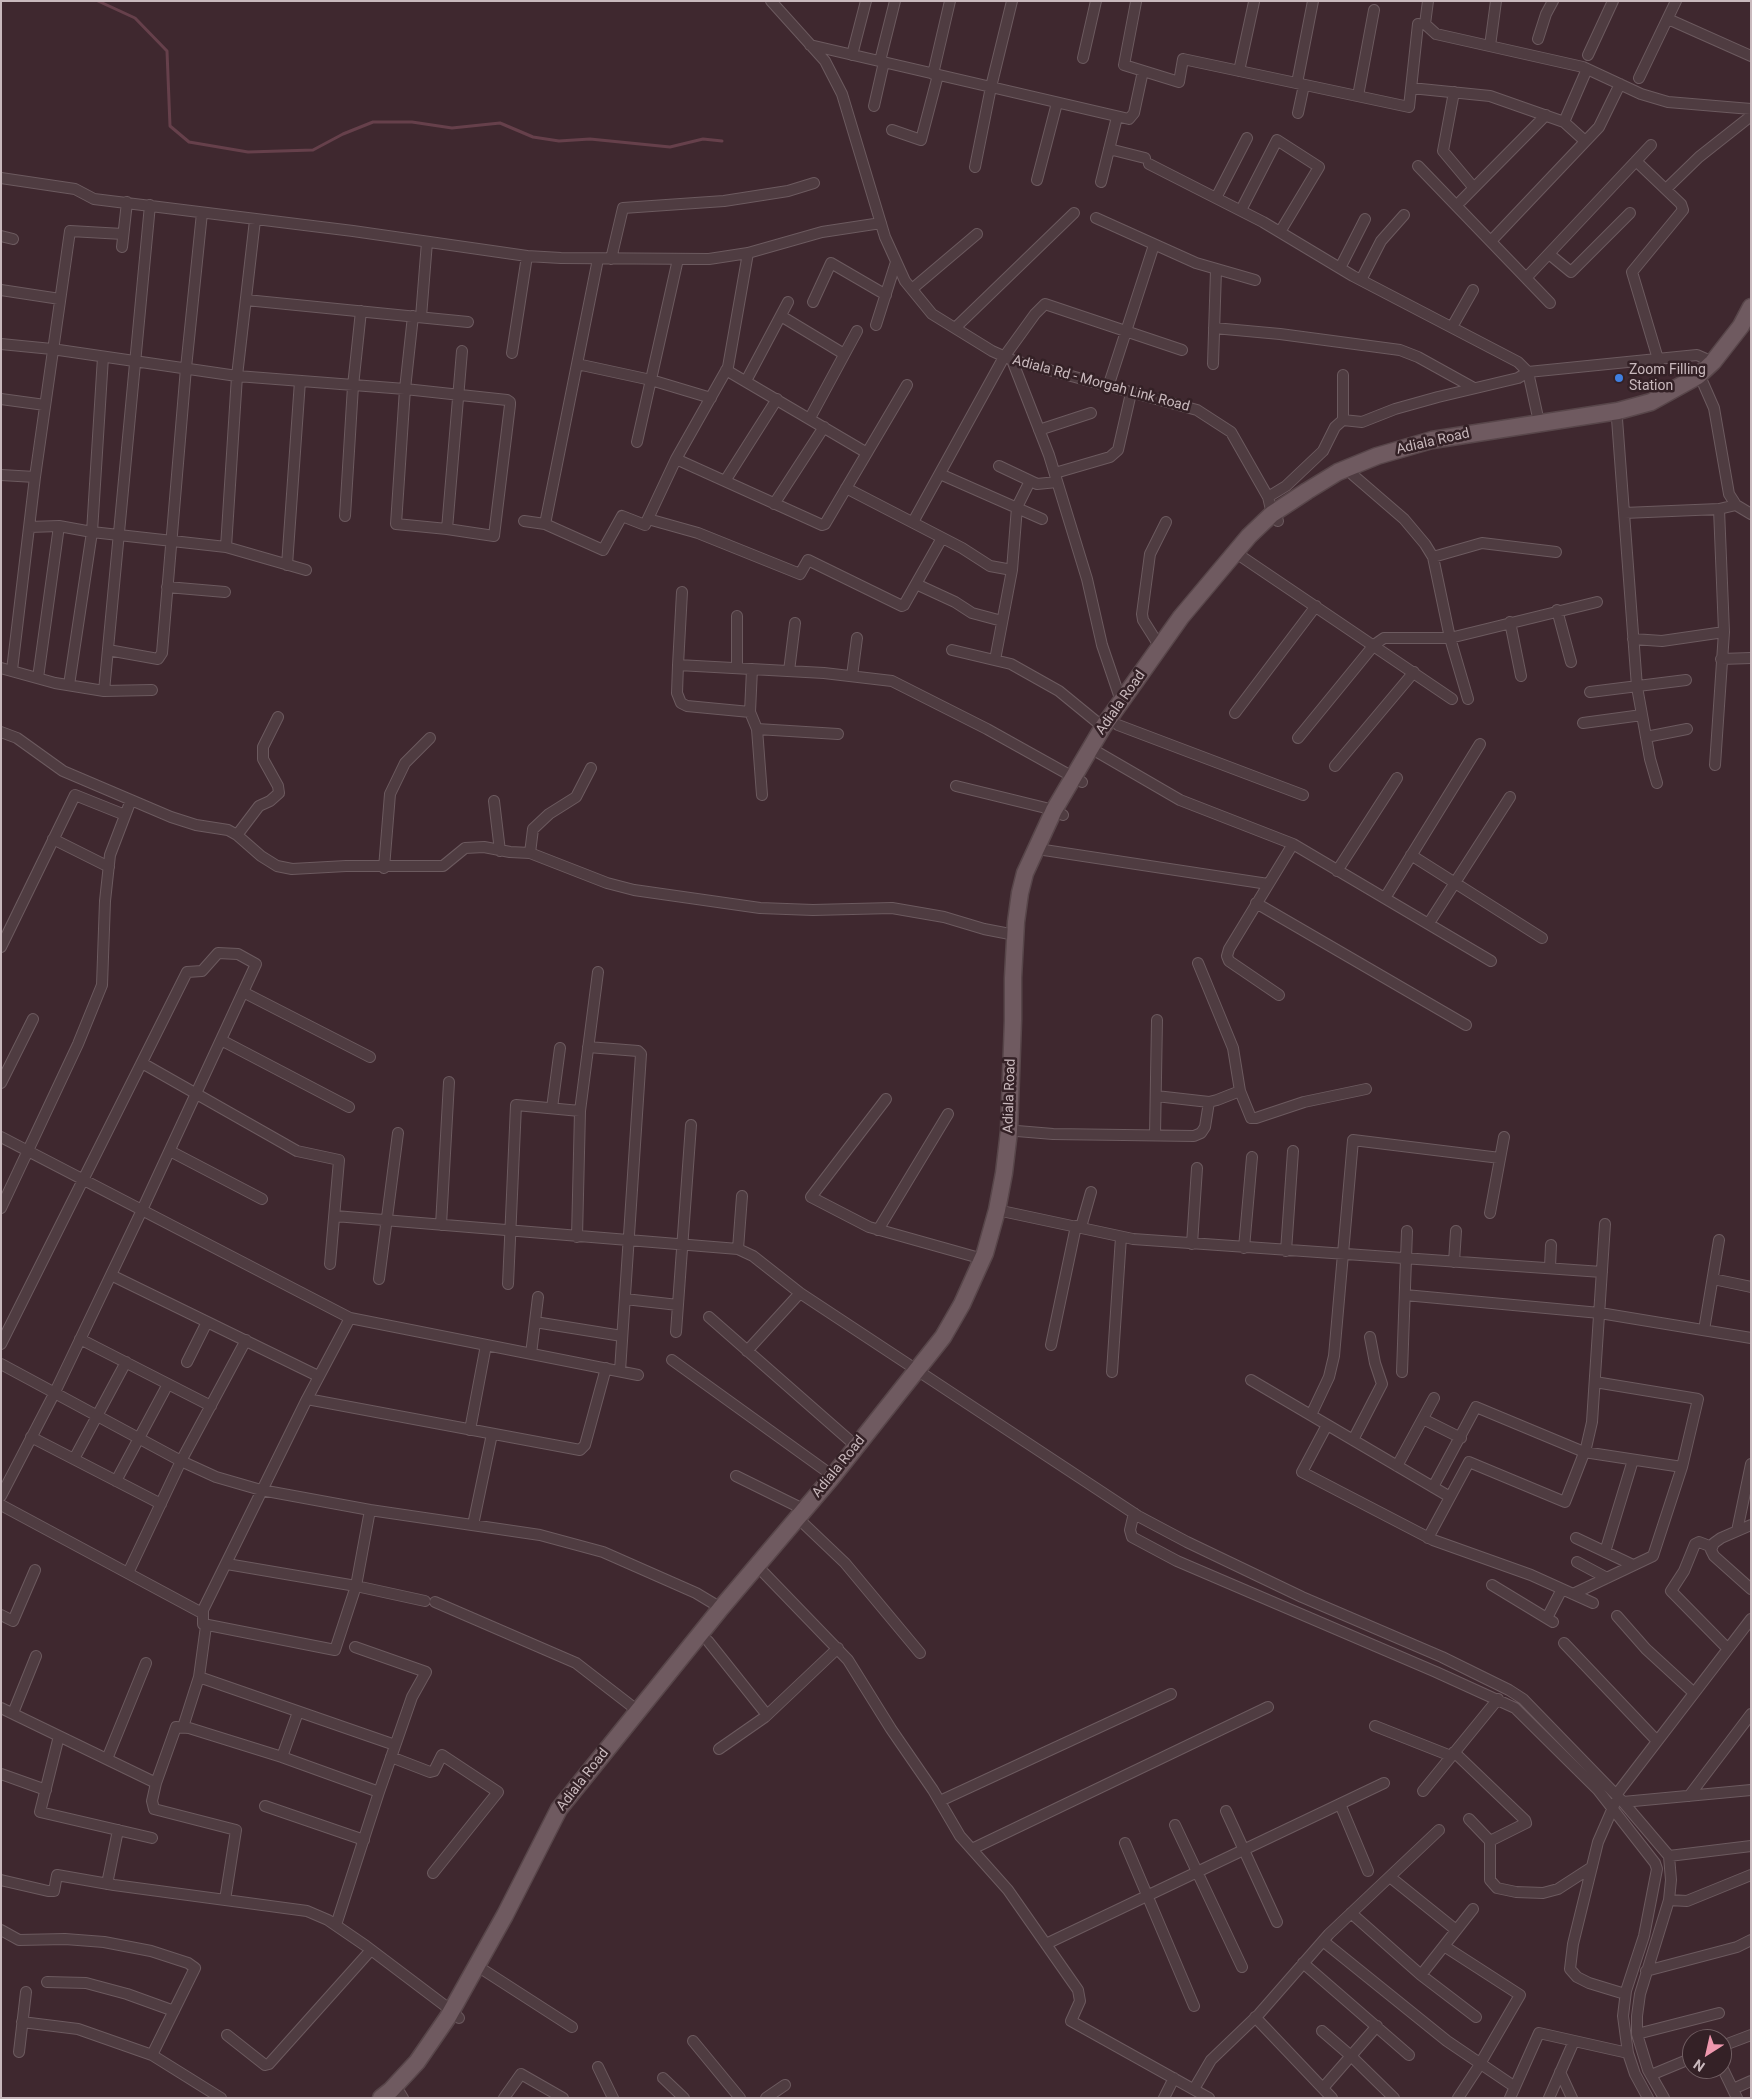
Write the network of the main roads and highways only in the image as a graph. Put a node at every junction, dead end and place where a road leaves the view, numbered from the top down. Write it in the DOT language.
graph roads {
  1 [pos="1751,307"];
  2 [pos="1751,326"];
  3 [pos="1275,518"];
  4 [pos="1110,726"];
  5 [pos="1078,779"];
  6 [pos="1058,812"];
  7 [pos="1002,1210"];
  8 [pos="921,1372"];
  9 [pos="805,1517"];
  10 [pos="455,2014"];
  11 [pos="399,2096"];
  12 [pos="381,2098"];
  1 -- 3 [label="main road, Adiala Road"];
  2 -- 3 [label="main road, Adiala Road"];
  3 -- 4 [label="main road, Adiala Road"];
  3 -- 4 [label="main road, Adiala Road"];
  4 -- 5 [label="main road, Adiala Road"];
  4 -- 5 [label="main road, Adiala Road"];
  5 -- 6 [label="main road, Adiala Road"];
  6 -- 7 [label="main road, Adiala Road"];
  6 -- 7 [label="main road, Adiala Road"];
  7 -- 8 [label="main road, Adiala Road"];
  7 -- 8 [label="main road, Adiala Road"];
  8 -- 9 [label="main road, Adiala Road"];
  8 -- 9 [label="main road, Adiala Road"];
  9 -- 10 [label="main road, Adiala Road"];
  9 -- 10 [label="main road, Adiala Road"];
  10 -- 11 [label="main road, Adiala Road"];
  10 -- 12 [label="main road, Adiala Road"];
}
